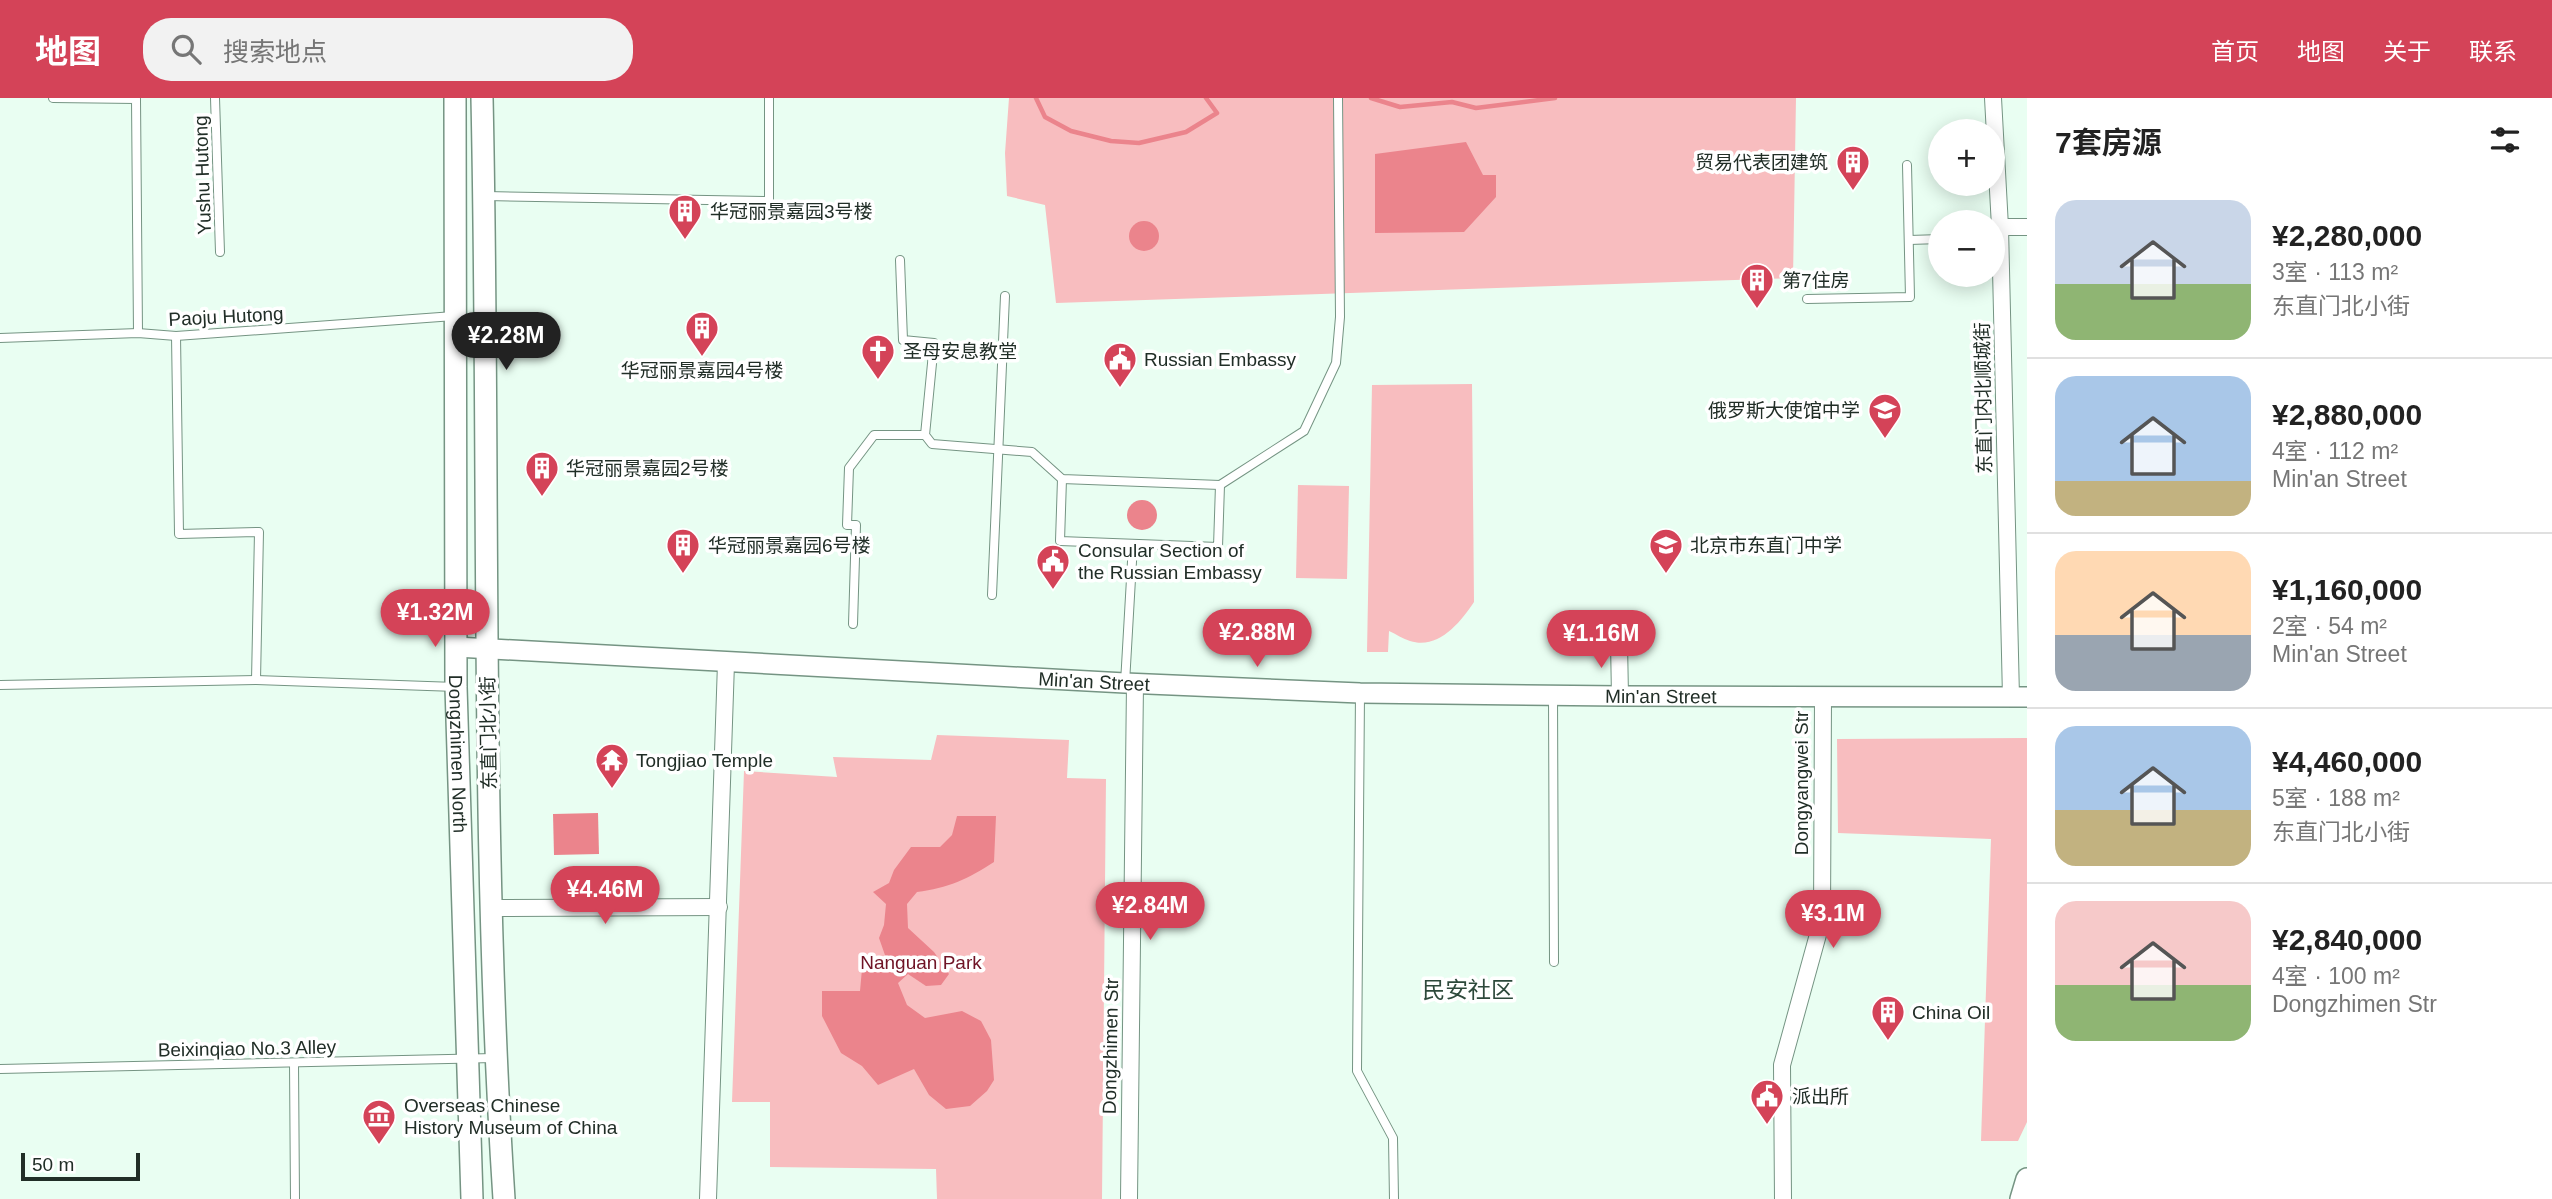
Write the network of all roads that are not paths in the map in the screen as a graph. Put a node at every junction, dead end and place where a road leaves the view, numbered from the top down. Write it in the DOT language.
graph roads {
  1 [pos="53,98"];
  2 [pos="215,98"];
  3 [pos="455,98"];
  4 [pos="482,98"];
  5 [pos="769,98"];
  6 [pos="1338,98"];
  7 [pos="1993,98"];
  8 [pos="1907,165"];
  9 [pos="484,196"];
  10 [pos="1997,210"];
  11 [pos="2027,227"];
  12 [pos="2005,232"];
  13 [pos="1928,239"];
  14 [pos="1909,240"];
  15 [pos="220,252"];
  16 [pos="900,260"];
  17 [pos="2000,287"];
  18 [pos="1005,296"];
  19 [pos="1807,299"];
  20 [pos="454,316"];
  21 [pos="138,333"];
  22 [pos="176,336"];
  23 [pos="0,338"];
  24 [pos="925,435"];
  25 [pos="998,449"];
  26 [pos="1062,479"];
  27 [pos="1220,485"];
  28 [pos="1133,544"];
  29 [pos="992,594"];
  30 [pos="853,624"];
  31 [pos="1619,643"];
  32 [pos="456,647"];
  33 [pos="486,647"];
  34 [pos="726,663"];
  35 [pos="256,680"];
  36 [pos="1130,684"];
  37 [pos="0,685"];
  38 [pos="456,687"];
  39 [pos="1360,693"];
  40 [pos="1553,695"];
  41 [pos="1620,696"];
  42 [pos="1823,697"];
  43 [pos="2019,697"];
  44 [pos="719,907"];
  45 [pos="492,908"];
  46 [pos="1554,962"];
  47 [pos="466,1058"];
  48 [pos="495,1058"];
  49 [pos="293,1063"];
  50 [pos="0,1069"];
  51 [pos="2027,1179"];
  52 [pos="295,1199"];
  53 [pos="472,1199"];
  54 [pos="504,1199"];
  55 [pos="708,1199"];
  56 [pos="1129,1199"];
  57 [pos="1394,1199"];
  58 [pos="1783,1199"];
  59 [pos="2021,1199"];
  1 -- 21 [label="lane"];
  2 -- 15 [label="lane, Yushu Hutong"];
  3 -- 20 [label="main road, Dongzhimen North"];
  4 -- 9 [label="main road, 东直门北小街"];
  5 -- 9 [label="lane"];
  6 -- 27 [label="lane"];
  7 -- 10 [label="street, 东直门内北顺城街"];
  8 -- 14 [label="lane"];
  9 -- 33 [label="main road, 东直门北小街"];
  11 -- 12 [label="street"];
  13 -- 14 [label="lane"];
  14 -- 19 [label="lane"];
  16 -- 24 [label="lane"];
  17 -- 43 [label="street, 东直门内北顺城街"];
  18 -- 25 [label="lane"];
  20 -- 22 [label="lane, Paoju Hutong"];
  20 -- 32 [label="main road, Dongzhimen North"];
  21 -- 22 [label="lane, Paoju Hutong"];
  21 -- 23 [label="lane, Paoju Hutong"];
  22 -- 35 [label="lane"];
  24 -- 25 [label="lane"];
  24 -- 30 [label="lane"];
  25 -- 26 [label="lane"];
  25 -- 29 [label="lane"];
  26 -- 27 [label="lane"];
  26 -- 28 [label="lane"];
  27 -- 28 [label="lane"];
  28 -- 36 [label="lane"];
  31 -- 41 [label="street"];
  32 -- 33 [label="street, Min'an Street"];
  32 -- 38 [label="main road, Dongzhimen North"];
  33 -- 34 [label="street, Min'an Street"];
  33 -- 45 [label="main road, 东直门北小街"];
  34 -- 36 [label="street, Min'an Street"];
  34 -- 44 [label="street"];
  35 -- 37 [label="lane"];
  35 -- 38 [label="lane"];
  36 -- 39 [label="street, Min'an Street"];
  36 -- 56 [label="street, Dongzhimen Str"];
  38 -- 47 [label="main road, Dongzhimen North"];
  39 -- 40 [label="street, Min'an Street"];
  39 -- 57 [label="lane"];
  40 -- 41 [label="street, Min'an Street"];
  40 -- 46 [label="lane"];
  41 -- 42 [label="street, Min'an Street"];
  42 -- 43 [label="street, Min'an Street"];
  42 -- 58 [label="street, Dongyangwei Str"];
  44 -- 45 [label="street"];
  44 -- 55 [label="street"];
  45 -- 48 [label="main road, 东直门北小街"];
  47 -- 48 [label="lane, Beixinqiao No.3 Alley"];
  47 -- 49 [label="lane, Beixinqiao No.3 Alley"];
  47 -- 53 [label="main road, Dongzhimen North"];
  48 -- 54 [label="main road, 东直门北小街"];
  49 -- 50 [label="lane, Beixinqiao No.3 Alley"];
  49 -- 52 [label="lane"];
  51 -- 59 [label="main road"];
}
